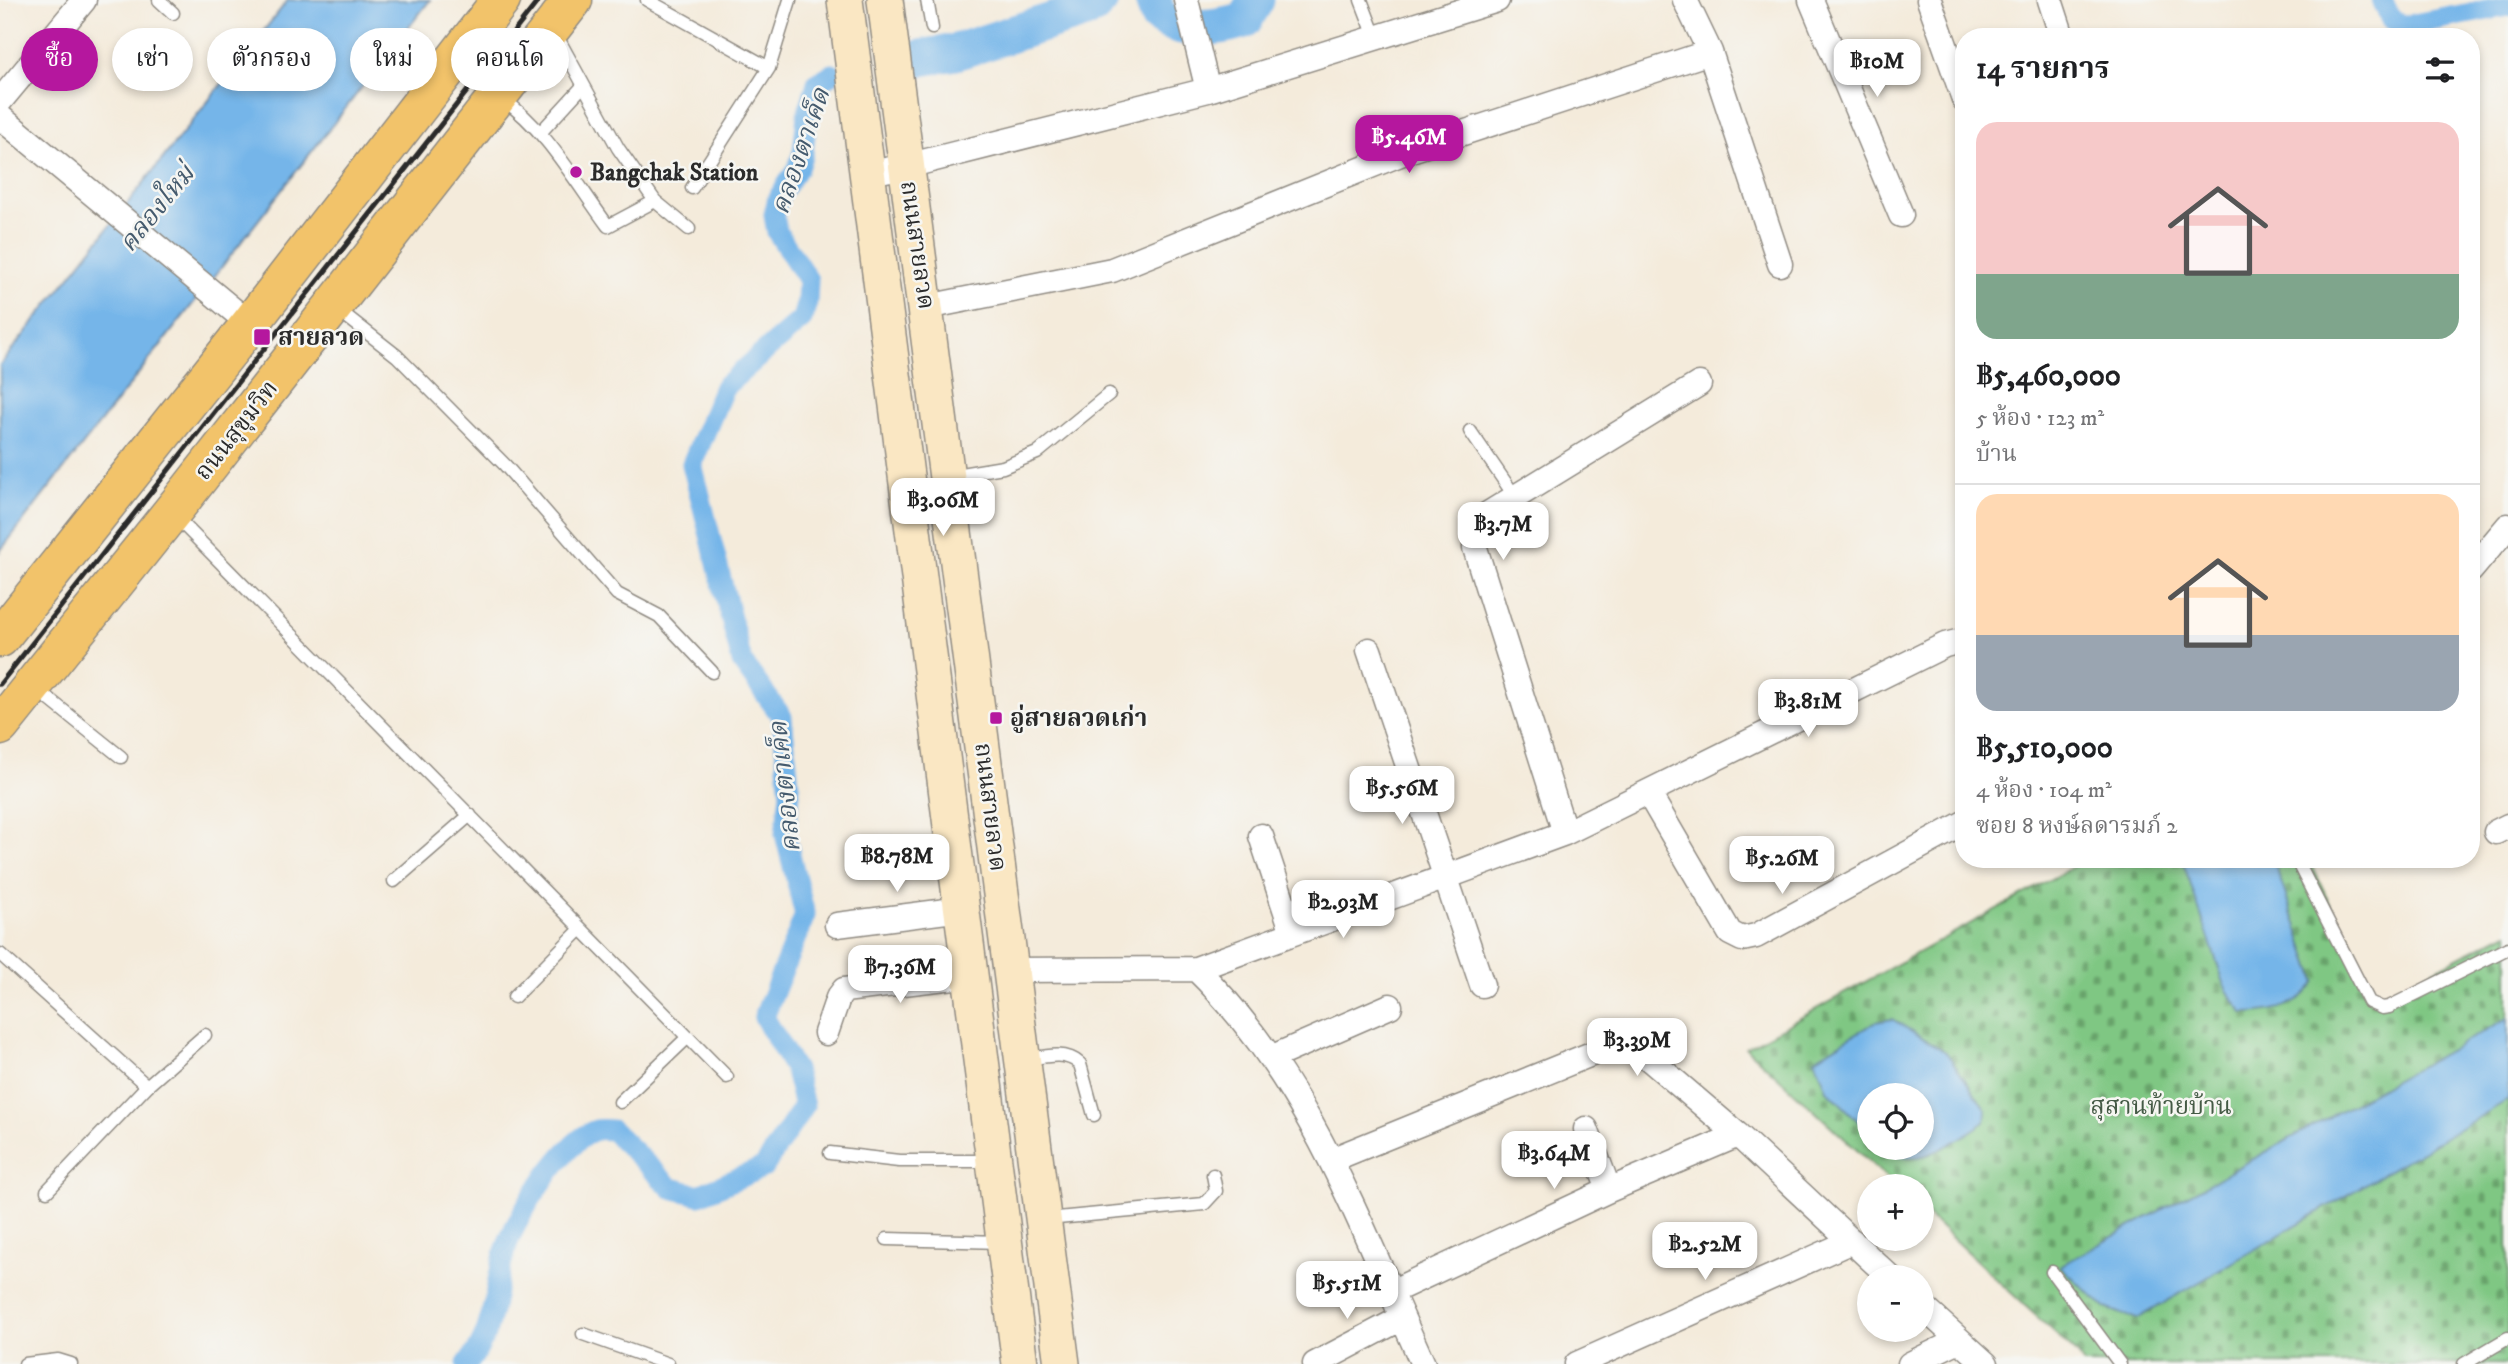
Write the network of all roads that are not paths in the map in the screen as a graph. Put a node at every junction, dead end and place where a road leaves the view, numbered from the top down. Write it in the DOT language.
graph roads {
  1 [pos="84,0"];
  2 [pos="159,0"];
  3 [pos="500,0"];
  4 [pos="647,0"];
  5 [pos="790,0"];
  6 [pos="845,0"];
  7 [pos="885,0"];
  8 [pos="927,0"];
  9 [pos="1185,0"];
  10 [pos="1361,0"];
  11 [pos="1497,0"];
  12 [pos="1685,0"];
  13 [pos="1811,0"];
  14 [pos="1929,0"];
  15 [pos="2050,0"];
  16 [pos="173,13"];
  17 [pos="563,14"];
  18 [pos="932,28"];
  19 [pos="2059,28"];
  20 [pos="1376,39"];
  21 [pos="1710,52"];
  22 [pos="769,68"];
  23 [pos="1955,74"];
  24 [pos="583,86"];
  25 [pos="1208,90"];
  26 [pos="498,96"];
  27 [pos="0,101"];
  28 [pos="0,117"];
  29 [pos="540,133"];
  30 [pos="907,166"];
  31 [pos="869,173"];
  32 [pos="692,188"];
  33 [pos="654,201"];
  34 [pos="1901,215"];
  35 [pos="689,229"];
  36 [pos="1780,264"];
  37 [pos="333,306"];
  38 [pos="927,307"];
  39 [pos="250,324"];
  40 [pos="1699,384"];
  41 [pos="1109,394"];
  42 [pos="1470,431"];
  43 [pos="949,475"];
  44 [pos="1516,498"];
  45 [pos="172,513"];
  46 [pos="2508,526"];
  47 [pos="2480,559"];
  48 [pos="0,638"];
  49 [pos="1955,642"];
  50 [pos="1369,650"];
  51 [pos="712,672"];
  52 [pos="31,685"];
  53 [pos="0,726"];
  54 [pos="121,757"];
  55 [pos="1649,794"];
  56 [pos="470,815"];
  57 [pos="1955,829"];
  58 [pos="1565,833"];
  59 [pos="1261,835"];
  60 [pos="2301,868"];
  61 [pos="1444,880"];
  62 [pos="394,881"];
  63 [pos="962,909"];
  64 [pos="837,925"];
  65 [pos="581,929"];
  66 [pos="1293,933"];
  67 [pos="2508,948"];
  68 [pos="0,954"];
  69 [pos="1196,969"];
  70 [pos="1011,970"];
  71 [pos="971,975"];
  72 [pos="1482,985"];
  73 [pos="514,997"];
  74 [pos="1390,1006"];
  75 [pos="826,1032"];
  76 [pos="205,1035"];
  77 [pos="688,1037"];
  78 [pos="1273,1057"];
  79 [pos="1023,1060"];
  80 [pos="727,1077"];
  81 [pos="148,1086"];
  82 [pos="620,1102"];
  83 [pos="1094,1115"];
  84 [pos="1586,1129"];
  85 [pos="1738,1135"];
  86 [pos="830,1153"];
  87 [pos="1331,1160"];
  88 [pos="994,1161"];
  89 [pos="1213,1175"];
  90 [pos="1609,1190"];
  91 [pos="47,1191"];
  92 [pos="1044,1219"];
  93 [pos="887,1239"];
  94 [pos="1852,1241"];
  95 [pos="1005,1242"];
  96 [pos="1877,1265"];
  97 [pos="2052,1272"];
  98 [pos="1391,1292"];
  99 [pos="1934,1317"];
  100 [pos="1402,1318"];
  101 [pos="1056,1320"];
  102 [pos="1015,1323"];
  103 [pos="583,1334"];
  104 [pos="2508,1338"];
  105 [pos="1958,1340"];
  106 [pos="26,1364"];
  107 [pos="71,1364"];
  108 [pos="668,1364"];
  109 [pos="1020,1364"];
  110 [pos="1062,1364"];
  111 [pos="1315,1364"];
  112 [pos="1423,1364"];
  113 [pos="1577,1364"];
  114 [pos="1910,1364"];
  115 [pos="1986,1364"];
  116 [pos="2120,1364"];
  117 [pos="2464,1364"];
  1 -- 27 [label="street"];
  2 -- 16 [label="lane"];
  3 -- 39 [label="highway"];
  4 -- 22 [label="lane"];
  5 -- 22 [label="lane"];
  6 -- 31 [label="main road, ถนนสายลวด"];
  7 -- 30 [label="main road, ถนนสายลวด"];
  8 -- 18 [label="lane"];
  9 -- 25 [label="street"];
  10 -- 20 [label="lane"];
  11 -- 20 [label="street"];
  12 -- 21 [label="street"];
  13 -- 34 [label="street"];
  14 -- 23 [label="street"];
  15 -- 19 [label="street"];
  17 -- 24 [label="lane"];
  17 -- 26 [label="highway, ถนนสุขุมวิท"];
  20 -- 25 [label="street"];
  21 -- 36 [label="street"];
  21 -- 38 [label="street"];
  22 -- 32 [label="lane"];
  24 -- 29 [label="lane"];
  24 -- 33 [label="lane"];
  25 -- 30 [label="street"];
  26 -- 29 [label="lane"];
  26 -- 37 [label="highway, ถนนสุขุมวิท"];
  28 -- 39 [label="street"];
  29 -- 33 [label="lane"];
  30 -- 31 [label="street"];
  30 -- 38 [label="main road, ถนนสายลวด"];
  31 -- 63 [label="main road, ถนนสายลวด"];
  33 -- 35 [label="lane"];
  37 -- 45 [label="highway, ถนนสุขุมวิท"];
  37 -- 51 [label="lane"];
  38 -- 43 [label="main road, ถนนสายลวด"];
  39 -- 48 [label="highway"];
  40 -- 44 [label="street"];
  41 -- 43 [label="lane"];
  42 -- 44 [label="lane"];
  43 -- 70 [label="main road, ถนนสายลวด"];
  44 -- 58 [label="street"];
  45 -- 52 [label="highway, ถนนสุขุมวิท"];
  45 -- 56 [label="lane"];
  46 -- 47 [label="street"];
  49 -- 55 [label="street"];
  50 -- 61 [label="street"];
  52 -- 53 [label="highway, ถนนสุขุมวิท"];
  52 -- 54 [label="lane"];
  55 -- 57 [label="street"];
  55 -- 58 [label="street"];
  56 -- 62 [label="lane"];
  56 -- 65 [label="lane"];
  58 -- 61 [label="street"];
  59 -- 66 [label="street"];
  60 -- 67 [label="lane"];
  61 -- 66 [label="street"];
  61 -- 72 [label="street"];
  63 -- 64 [label="street"];
  63 -- 71 [label="main road, ถนนสายลวด"];
  65 -- 73 [label="lane"];
  65 -- 77 [label="lane"];
  66 -- 69 [label="street"];
  68 -- 81 [label="lane"];
  69 -- 70 [label="street"];
  69 -- 78 [label="street"];
  70 -- 79 [label="main road, ถนนสายลวด"];
  71 -- 75 [label="street"];
  71 -- 88 [label="main road, ถนนสายลวด"];
  74 -- 78 [label="street"];
  76 -- 81 [label="lane"];
  77 -- 80 [label="lane"];
  77 -- 82 [label="lane"];
  78 -- 87 [label="street"];
  79 -- 83 [label="lane"];
  79 -- 92 [label="main road, ถนนสายลวด"];
  81 -- 91 [label="lane"];
  84 -- 90 [label="street"];
  85 -- 87 [label="street"];
  85 -- 90 [label="street"];
  85 -- 94 [label="street"];
  86 -- 88 [label="lane"];
  87 -- 98 [label="street"];
  88 -- 95 [label="main road, ถนนสายลวด"];
  89 -- 92 [label="lane"];
  90 -- 98 [label="street"];
  92 -- 101 [label="main road, ถนนสายลวด"];
  93 -- 95 [label="lane"];
  94 -- 96 [label="street"];
  94 -- 113 [label="street"];
  95 -- 102 [label="main road, ถนนสายลวด"];
  97 -- 116 [label="lane"];
  98 -- 100 [label="street"];
  99 -- 105 [label="street"];
  100 -- 111 [label="street"];
  100 -- 112 [label="street"];
  101 -- 102 [label="main road"];
  101 -- 110 [label="main road, ถนนสายลวด"];
  102 -- 109 [label="main road, ถนนสายลวด"];
  103 -- 108 [label="lane"];
  104 -- 117 [label="lane"];
  105 -- 114 [label="street"];
  105 -- 115 [label="street"];
  106 -- 107 [label="lane"];
}
